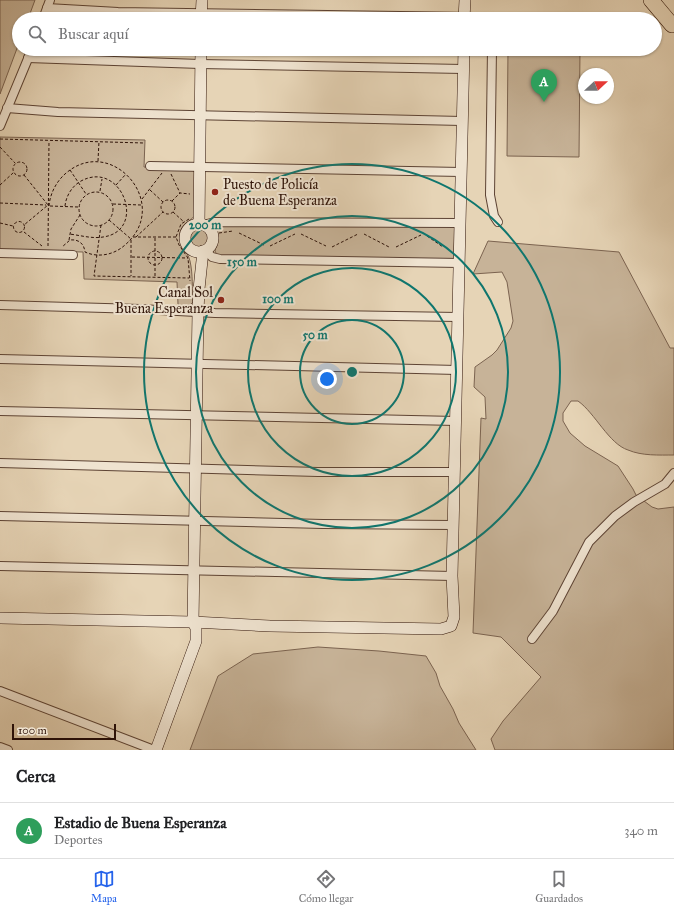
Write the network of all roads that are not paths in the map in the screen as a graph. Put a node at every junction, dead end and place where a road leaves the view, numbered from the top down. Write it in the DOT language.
graph roads {
  1 [pos="50,0"];
  2 [pos="202,0"];
  3 [pos="465,0"];
  4 [pos="651,0"];
  5 [pos="674,7"];
  6 [pos="47,8"];
  7 [pos="46,12"];
  8 [pos="118,12"];
  9 [pos="201,12"];
  10 [pos="464,12"];
  11 [pos="660,12"];
  12 [pos="662,14"];
  13 [pos="673,29"];
  14 [pos="200,56"];
  15 [pos="464,56"];
  16 [pos="492,56"];
  17 [pos="28,58"];
  18 [pos="200,64"];
  19 [pos="463,69"];
  20 [pos="7,108"];
  21 [pos="200,116"];
  22 [pos="462,121"];
  23 [pos="0,126"];
  24 [pos="150,166"];
  25 [pos="199,166"];
  26 [pos="461,172"];
  27 [pos="198,222"];
  28 [pos="498,222"];
  29 [pos="460,224"];
  30 [pos="0,253"];
  31 [pos="197,253"];
  32 [pos="73,255"];
  33 [pos="459,263"];
  34 [pos="0,305"];
  35 [pos="198,312"];
  36 [pos="458,317"];
  37 [pos="0,359"];
  38 [pos="197,364"];
  39 [pos="457,370"];
  40 [pos="0,411"];
  41 [pos="196,416"];
  42 [pos="456,421"];
  43 [pos="0,463"];
  44 [pos="195,469"];
  45 [pos="455,472"];
  46 [pos="674,473"];
  47 [pos="0,516"];
  48 [pos="194,520"];
  49 [pos="454,525"];
  50 [pos="0,566"];
  51 [pos="194,570"];
  52 [pos="452,576"];
  53 [pos="0,618"];
  54 [pos="193,622"];
  55 [pos="532,639"];
  56 [pos="0,691"];
  57 [pos="0,747"];
  58 [pos="8,750"];
  59 [pos="155,750"];
  1 -- 6 [label="street"];
  2 -- 9 [label="street"];
  3 -- 10 [label="street"];
  4 -- 11 [label="highway"];
  5 -- 13 [label="highway"];
  6 -- 7 [label="street"];
  6 -- 8 [label="street"];
  12 -- 13 [label="highway"];
  14 -- 18 [label="street"];
  15 -- 19 [label="street"];
  16 -- 28 [label="street"];
  17 -- 18 [label="street"];
  17 -- 20 [label="street"];
  18 -- 19 [label="street"];
  18 -- 21 [label="street"];
  19 -- 22 [label="street"];
  20 -- 21 [label="street"];
  20 -- 23 [label="street"];
  21 -- 22 [label="street"];
  21 -- 25 [label="street"];
  22 -- 26 [label="street"];
  24 -- 25 [label="street"];
  25 -- 26 [label="street"];
  25 -- 27 [label="street"];
  26 -- 29 [label="street"];
  27 -- 29 [label="street"];
  27 -- 31 [label="street"];
  27 -- 31 [label="street"];
  29 -- 33 [label="street"];
  30 -- 32 [label="street"];
  31 -- 33 [label="street"];
  31 -- 35 [label="street"];
  33 -- 36 [label="street"];
  34 -- 35 [label="street"];
  35 -- 36 [label="street"];
  35 -- 38 [label="street"];
  36 -- 39 [label="street"];
  37 -- 38 [label="street"];
  38 -- 39 [label="street"];
  38 -- 41 [label="street"];
  39 -- 42 [label="street"];
  40 -- 41 [label="street"];
  41 -- 42 [label="street"];
  41 -- 44 [label="street"];
  42 -- 45 [label="street"];
  43 -- 44 [label="street"];
  44 -- 45 [label="street"];
  44 -- 48 [label="street"];
  45 -- 49 [label="street"];
  46 -- 55 [label="street"];
  47 -- 48 [label="street"];
  48 -- 49 [label="street"];
  48 -- 51 [label="street"];
  49 -- 52 [label="street"];
  50 -- 51 [label="street"];
  51 -- 52 [label="street"];
  51 -- 54 [label="street"];
  52 -- 54 [label="street"];
  53 -- 54 [label="street"];
  54 -- 59 [label="street"];
  56 -- 59 [label="street"];
  57 -- 58 [label="street"];
}
